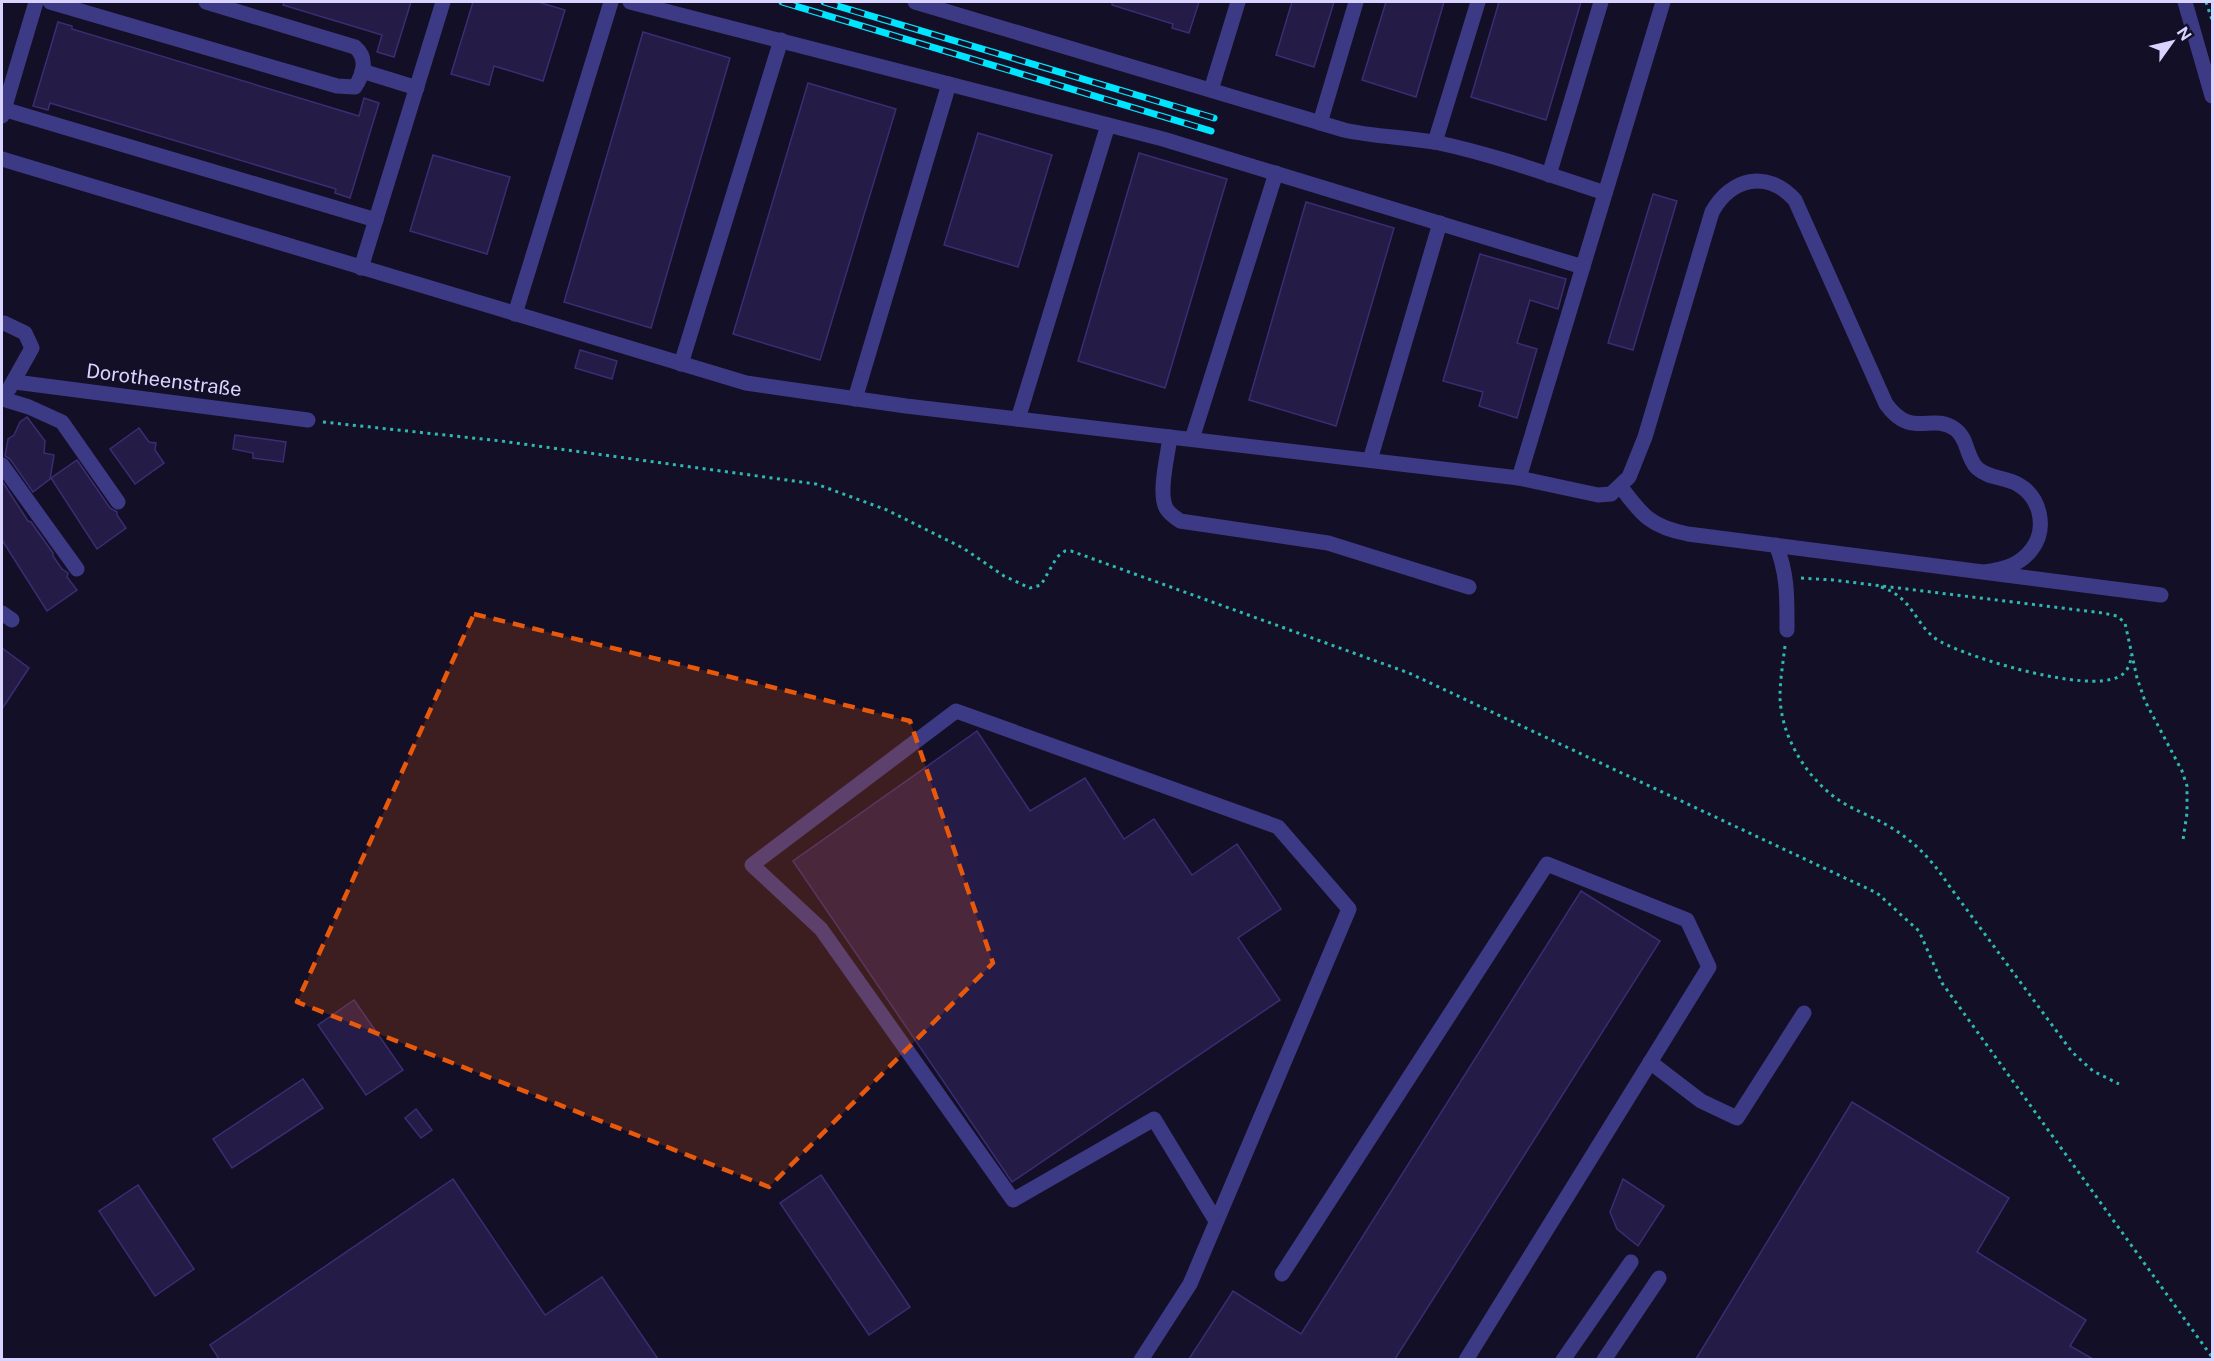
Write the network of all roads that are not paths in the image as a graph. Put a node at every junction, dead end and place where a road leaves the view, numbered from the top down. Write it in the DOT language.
graph roads {
  1 [pos="36,2"];
  2 [pos="50,2"];
  3 [pos="206,2"];
  4 [pos="443,2"];
  5 [pos="611,2"];
  6 [pos="630,2"];
  7 [pos="915,2"];
  8 [pos="1238,2"];
  9 [pos="1356,2"];
  10 [pos="1478,2"];
  11 [pos="1601,2"];
  12 [pos="1663,2"];
  13 [pos="2185,2"];
  14 [pos="781,40"];
  15 [pos="362,71"];
  16 [pos="949,84"];
  17 [pos="417,88"];
  18 [pos="1211,90"];
  19 [pos="2212,96"];
  20 [pos="2,112"];
  21 [pos="1320,123"];
  22 [pos="1108,125"];
  23 [pos="1435,142"];
  24 [pos="2,159"];
  25 [pos="1276,174"];
  26 [pos="1549,175"];
  27 [pos="1605,193"];
  28 [pos="376,220"];
  29 [pos="1440,224"];
  30 [pos="1583,267"];
  31 [pos="361,268"];
  32 [pos="515,314"];
  33 [pos="4,323"];
  34 [pos="681,364"];
  35 [pos="15,382"];
  36 [pos="855,399"];
  37 [pos="2,400"];
  38 [pos="1018,419"];
  39 [pos="308,420"];
  40 [pos="1170,437"];
  41 [pos="1192,439"];
  42 [pos="1370,460"];
  43 [pos="2,465"];
  44 [pos="1519,478"];
  45 [pos="1621,487"];
  46 [pos="118,502"];
  47 [pos="1776,545"];
  48 [pos="77,569"];
  49 [pos="1985,572"];
  50 [pos="1469,587"];
  51 [pos="2161,595"];
  52 [pos="1787,630"];
  53 [pos="1804,1013"];
  54 [pos="1650,1062"];
  55 [pos="1216,1221"];
  56 [pos="1632,1262"];
  57 [pos="1282,1274"];
  58 [pos="1659,1278"];
  59 [pos="1140,1359"];
  60 [pos="1466,1359"];
  61 [pos="1563,1359"];
  62 [pos="1604,1359"];
  1 -- 20 [label="street"];
  2 -- 15 [label="street"];
  3 -- 15 [label="street"];
  4 -- 17 [label="street"];
  5 -- 32 [label="street"];
  6 -- 14 [label="street"];
  7 -- 18 [label="street"];
  8 -- 18 [label="street"];
  9 -- 21 [label="street"];
  10 -- 23 [label="street"];
  11 -- 26 [label="street"];
  12 -- 27 [label="street"];
  13 -- 19 [label="street"];
  14 -- 16 [label="street"];
  14 -- 34 [label="street"];
  15 -- 17 [label="street"];
  16 -- 22 [label="street"];
  16 -- 36 [label="street"];
  17 -- 28 [label="street"];
  18 -- 21 [label="street"];
  20 -- 28 [label="street"];
  21 -- 23 [label="street"];
  22 -- 25 [label="street"];
  22 -- 38 [label="street"];
  23 -- 26 [label="street"];
  24 -- 31 [label="street"];
  25 -- 29 [label="street"];
  25 -- 41 [label="street"];
  26 -- 27 [label="street"];
  27 -- 30 [label="street"];
  28 -- 31 [label="street"];
  29 -- 30 [label="street"];
  29 -- 42 [label="street"];
  30 -- 44 [label="street"];
  31 -- 32 [label="street"];
  32 -- 34 [label="street"];
  33 -- 35 [label="street"];
  34 -- 36 [label="street"];
  35 -- 37 [label="street"];
  35 -- 39 [label="street, Dorotheenstraße"];
  36 -- 38 [label="street"];
  37 -- 46 [label="street"];
  38 -- 40 [label="street"];
  40 -- 41 [label="street"];
  40 -- 50 [label="street"];
  41 -- 42 [label="street"];
  42 -- 44 [label="street"];
  43 -- 48 [label="street"];
  44 -- 45 [label="street"];
  45 -- 47 [label="street"];
  45 -- 49 [label="street"];
  47 -- 49 [label="street"];
  47 -- 52 [label="street"];
  49 -- 51 [label="street"];
  53 -- 54 [label="street"];
  54 -- 57 [label="street"];
  54 -- 60 [label="street"];
  55 -- 55 [label="street"];
  55 -- 59 [label="street"];
  56 -- 61 [label="street"];
  58 -- 62 [label="street"];
}
